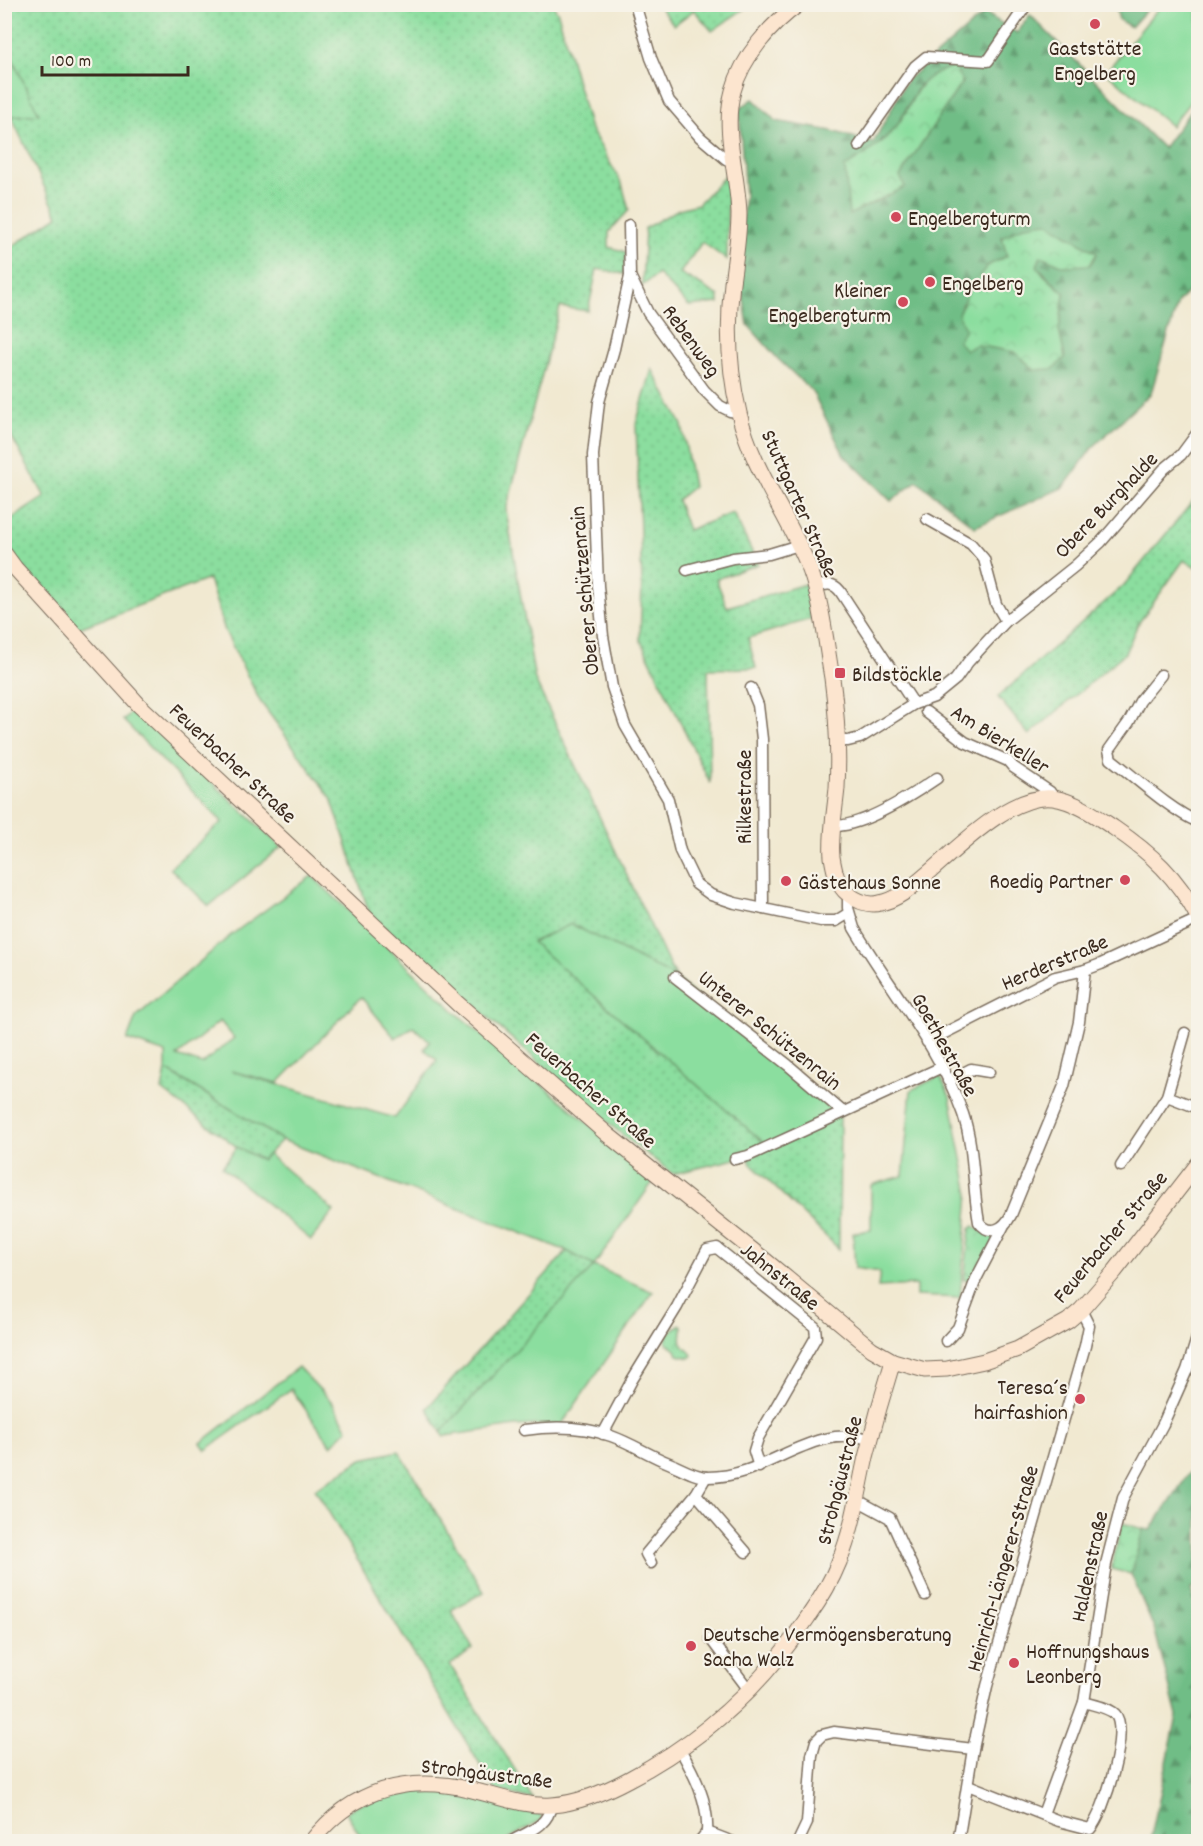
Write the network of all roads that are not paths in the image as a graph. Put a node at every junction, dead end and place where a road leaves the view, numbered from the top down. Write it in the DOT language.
graph roads {
  1 [pos="635,4"];
  2 [pos="799,4"];
  3 [pos="1027,4"];
  4 [pos="859,146"];
  5 [pos="734,162"];
  6 [pos="629,225"];
  7 [pos="630,276"];
  8 [pos="738,412"];
  9 [pos="1198,432"];
  10 [pos="927,519"];
  11 [pos="799,546"];
  12 [pos="4,553"];
  13 [pos="687,570"];
  14 [pos="815,587"];
  15 [pos="1006,621"];
  16 [pos="1161,675"];
  17 [pos="751,688"];
  18 [pos="914,704"];
  19 [pos="926,712"];
  20 [pos="838,741"];
  21 [pos="937,778"];
  22 [pos="1054,798"];
  23 [pos="1198,822"];
  24 [pos="834,826"];
  25 [pos="848,895"];
  26 [pos="763,909"];
  27 [pos="1197,910"];
  28 [pos="849,913"];
  29 [pos="1085,970"];
  30 [pos="675,977"];
  31 [pos="1185,1033"];
  32 [pos="927,1042"];
  33 [pos="942,1067"];
  34 [pos="989,1072"];
  35 [pos="948,1081"];
  36 [pos="1167,1096"];
  37 [pos="1198,1108"];
  38 [pos="843,1113"];
  39 [pos="735,1159"];
  40 [pos="1198,1164"];
  41 [pos="1121,1166"];
  42 [pos="1005,1224"];
  43 [pos="1081,1310"];
  44 [pos="1198,1335"];
  45 [pos="946,1341"];
  46 [pos="893,1361"];
  47 [pos="524,1430"];
  48 [pos="603,1434"];
  49 [pos="871,1438"];
  50 [pos="759,1467"];
  51 [pos="706,1477"];
  52 [pos="696,1494"];
  53 [pos="857,1500"];
  54 [pos="746,1552"];
  55 [pos="651,1563"];
  56 [pos="925,1595"];
  57 [pos="710,1638"];
  58 [pos="749,1690"];
  59 [pos="1084,1702"];
  60 [pos="680,1749"];
  61 [pos="973,1749"];
  62 [pos="968,1785"];
  63 [pos="551,1805"];
  64 [pos="1043,1814"];
  65 [pos="707,1832"];
  66 [pos="310,1842"];
  67 [pos="510,1842"];
  68 [pos="699,1842"];
  69 [pos="733,1842"];
  70 [pos="798,1842"];
  71 [pos="958,1842"];
  1 -- 5 [label="street"];
  2 -- 5 [label="main road, Stuttgarter Straße"];
  3 -- 4 [label="street"];
  5 -- 8 [label="main road, Stuttgarter Straße"];
  6 -- 7 [label="street, Oberer Schützenrain"];
  7 -- 8 [label="street, Rebenweg"];
  7 -- 26 [label="street, Oberer Schützenrain"];
  8 -- 11 [label="main road, Stuttgarter Straße"];
  9 -- 15 [label="street, Obere Burghalde"];
  10 -- 15 [label="street"];
  11 -- 13 [label="street"];
  11 -- 14 [label="main road, Stuttgarter Straße"];
  12 -- 46 [label="main road, Feuerbacher Straße"];
  14 -- 18 [label="street"];
  14 -- 20 [label="main road, Stuttgarter Straße"];
  15 -- 18 [label="street, Obere Burghalde"];
  16 -- 23 [label="street"];
  17 -- 26 [label="street, Rilkestraße"];
  18 -- 20 [label="street, Obere Burghalde"];
  19 -- 22 [label="street, Am Bierkeller"];
  20 -- 24 [label="main road, Stuttgarter Straße"];
  21 -- 24 [label="street"];
  22 -- 25 [label="main road"];
  22 -- 27 [label="main road"];
  24 -- 25 [label="main road, Stuttgarter Straße"];
  25 -- 28 [label="street, Goethestraße"];
  26 -- 28 [label="street, Oberer Schützenrain"];
  27 -- 29 [label="street, Herderstraße"];
  28 -- 32 [label="street, Goethestraße"];
  29 -- 32 [label="street, Herderstraße"];
  29 -- 42 [label="street"];
  30 -- 38 [label="street, Unterer Schützenrain"];
  31 -- 36 [label="street"];
  32 -- 33 [label="street, Goethestraße"];
  33 -- 35 [label="street, Goethestraße"];
  33 -- 38 [label="street, Unterer Schützenrain"];
  34 -- 35 [label="street"];
  35 -- 42 [label="street, Goethestraße"];
  36 -- 37 [label="street"];
  36 -- 41 [label="street"];
  38 -- 39 [label="street, Unterer Schützenrain"];
  40 -- 43 [label="main road, Feuerbacher Straße"];
  42 -- 45 [label="street"];
  43 -- 46 [label="main road, Feuerbacher Straße"];
  43 -- 61 [label="street, Heinrich-Längerer-Straße"];
  44 -- 59 [label="street, Haldenstraße"];
  46 -- 49 [label="main road, Strohgäustraße"];
  47 -- 48 [label="street"];
  48 -- 50 [label="street, Jahnstraße"];
  48 -- 51 [label="street"];
  49 -- 50 [label="street"];
  49 -- 53 [label="main road, Strohgäustraße"];
  50 -- 51 [label="street"];
  51 -- 52 [label="street"];
  52 -- 54 [label="street"];
  52 -- 55 [label="street"];
  53 -- 56 [label="street"];
  53 -- 58 [label="main road, Strohgäustraße"];
  57 -- 58 [label="street"];
  58 -- 60 [label="main road, Strohgäustraße"];
  59 -- 64 [label="street, Haldenstraße"];
  59 -- 64 [label="street"];
  60 -- 63 [label="main road, Strohgäustraße"];
  60 -- 65 [label="street"];
  61 -- 62 [label="street, Heinrich-Längerer-Straße"];
  61 -- 70 [label="street"];
  62 -- 64 [label="street"];
  62 -- 71 [label="street, Heinrich-Längerer-Straße"];
  63 -- 66 [label="main road, Strohgäustraße"];
  63 -- 67 [label="street"];
  65 -- 68 [label="street"];
  65 -- 69 [label="street"];
}
